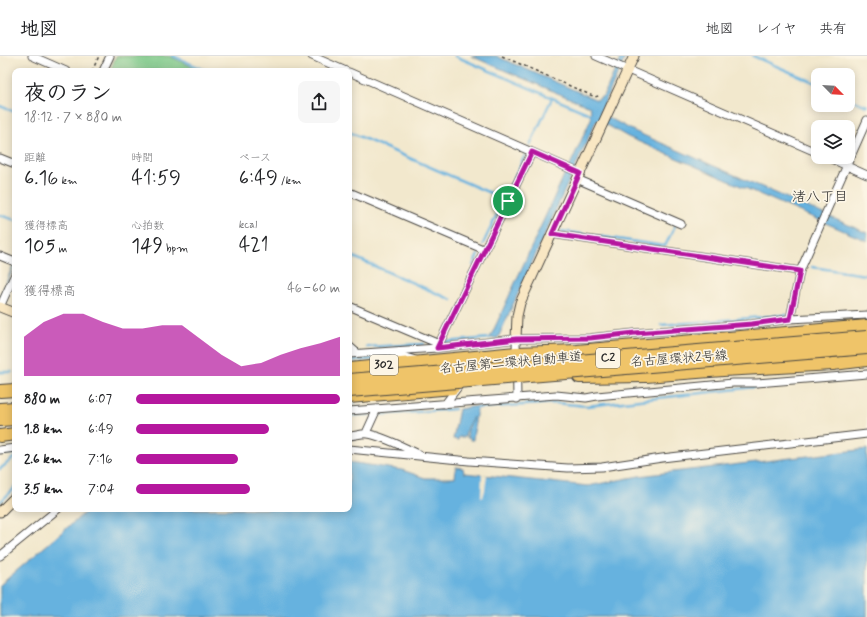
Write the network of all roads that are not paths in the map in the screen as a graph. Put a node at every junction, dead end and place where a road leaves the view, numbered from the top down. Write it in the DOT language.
graph roads {
  1 [pos="32,56"];
  2 [pos="110,56"];
  3 [pos="312,56"];
  4 [pos="596,56"];
  5 [pos="634,56"];
  6 [pos="59,68"];
  7 [pos="104,68"];
  8 [pos="339,68"];
  9 [pos="626,69"];
  10 [pos="352,73"];
  11 [pos="867,120"];
  12 [pos="811,150"];
  13 [pos="532,152"];
  14 [pos="0,158"];
  15 [pos="12,163"];
  16 [pos="843,164"];
  17 [pos="847,166"];
  18 [pos="578,174"];
  19 [pos="867,175"];
  20 [pos="352,193"];
  21 [pos="681,224"];
  22 [pos="552,234"];
  23 [pos="485,250"];
  24 [pos="0,256"];
  25 [pos="12,261"];
  26 [pos="800,271"];
  27 [pos="12,281"];
  28 [pos="0,307"];
  29 [pos="352,307"];
  30 [pos="12,312"];
  31 [pos="867,315"];
  32 [pos="790,319"];
  33 [pos="867,326"];
  34 [pos="867,337"];
  35 [pos="590,338"];
  36 [pos="516,339"];
  37 [pos="438,346"];
  38 [pos="867,348"];
  39 [pos="577,351"];
  40 [pos="377,352"];
  41 [pos="353,353"];
  42 [pos="516,353"];
  43 [pos="867,360"];
  44 [pos="420,361"];
  45 [pos="352,369"];
  46 [pos="867,374"];
  47 [pos="352,380"];
  48 [pos="516,381"];
  49 [pos="0,385"];
  50 [pos="12,386"];
  51 [pos="458,387"];
  52 [pos="12,390"];
  53 [pos="0,391"];
  54 [pos="352,391"];
  55 [pos="352,397"];
  56 [pos="517,399"];
  57 [pos="12,400"];
  58 [pos="0,402"];
  59 [pos="445,404"];
  60 [pos="12,408"];
  61 [pos="0,409"];
  62 [pos="377,409"];
  63 [pos="352,411"];
  64 [pos="12,419"];
  65 [pos="0,420"];
  66 [pos="12,422"];
  67 [pos="0,424"];
  68 [pos="366,433"];
  69 [pos="12,434"];
  70 [pos="867,434"];
  71 [pos="352,435"];
  72 [pos="0,436"];
  73 [pos="12,448"];
  74 [pos="352,449"];
  75 [pos="0,450"];
  76 [pos="425,457"];
  77 [pos="12,500"];
  78 [pos="0,512"];
  79 [pos="54,512"];
  80 [pos="0,556"];
  1 -- 6 [label="street"];
  2 -- 7 [label="street"];
  3 -- 8 [label="street"];
  4 -- 9 [label="street"];
  5 -- 9 [label="street"];
  9 -- 12 [label="street"];
  9 -- 18 [label="street"];
  10 -- 13 [label="street"];
  11 -- 17 [label="street"];
  13 -- 18 [label="street"];
  13 -- 23 [label="street"];
  14 -- 15 [label="street"];
  16 -- 17 [label="street"];
  17 -- 19 [label="street"];
  17 -- 26 [label="street"];
  18 -- 21 [label="street"];
  18 -- 22 [label="street"];
  20 -- 23 [label="street"];
  22 -- 26 [label="street"];
  22 -- 36 [label="street"];
  23 -- 37 [label="street"];
  24 -- 25 [label="street"];
  26 -- 32 [label="street"];
  27 -- 28 [label="street"];
  28 -- 30 [label="street"];
  29 -- 37 [label="street"];
  31 -- 32 [label="street"];
  32 -- 35 [label="street"];
  33 -- 39 [label="highway, 名古屋環状2号線 / 302"];
  34 -- 47 [label="highway, 名古屋第二環状自動車道 / C2, bridge"];
  35 -- 36 [label="street"];
  35 -- 39 [label="street"];
  36 -- 37 [label="street"];
  36 -- 42 [label="street"];
  37 -- 40 [label="street"];
  38 -- 54 [label="highway, 名古屋第二環状自動車道 / C2, bridge"];
  39 -- 42 [label="highway, 名古屋環状2号線 / 302"];
  40 -- 41 [label="street"];
  40 -- 44 [label="street"];
  42 -- 44 [label="highway, 名古屋環状2号線 / 302"];
  42 -- 48 [label="street"];
  43 -- 48 [label="highway, 名古屋環状2号線 / 302"];
  44 -- 45 [label="highway, 名古屋環状2号線 / 302"];
  46 -- 56 [label="street"];
  48 -- 51 [label="highway, 名古屋環状2号線 / 302"];
  48 -- 56 [label="street"];
  49 -- 50 [label="street"];
  51 -- 55 [label="highway, 名古屋環状2号線 / 302"];
  51 -- 59 [label="street"];
  52 -- 53 [label="highway"];
  56 -- 59 [label="street"];
  57 -- 58 [label="highway"];
  59 -- 62 [label="street"];
  60 -- 61 [label="highway"];
  62 -- 63 [label="street"];
  62 -- 68 [label="street"];
  64 -- 65 [label="highway"];
  66 -- 67 [label="highway"];
  68 -- 71 [label="street"];
  68 -- 76 [label="street"];
  69 -- 72 [label="highway"];
  70 -- 76 [label="street"];
  73 -- 75 [label="street"];
  74 -- 76 [label="street"];
  77 -- 78 [label="street"];
  79 -- 80 [label="street"];
}
